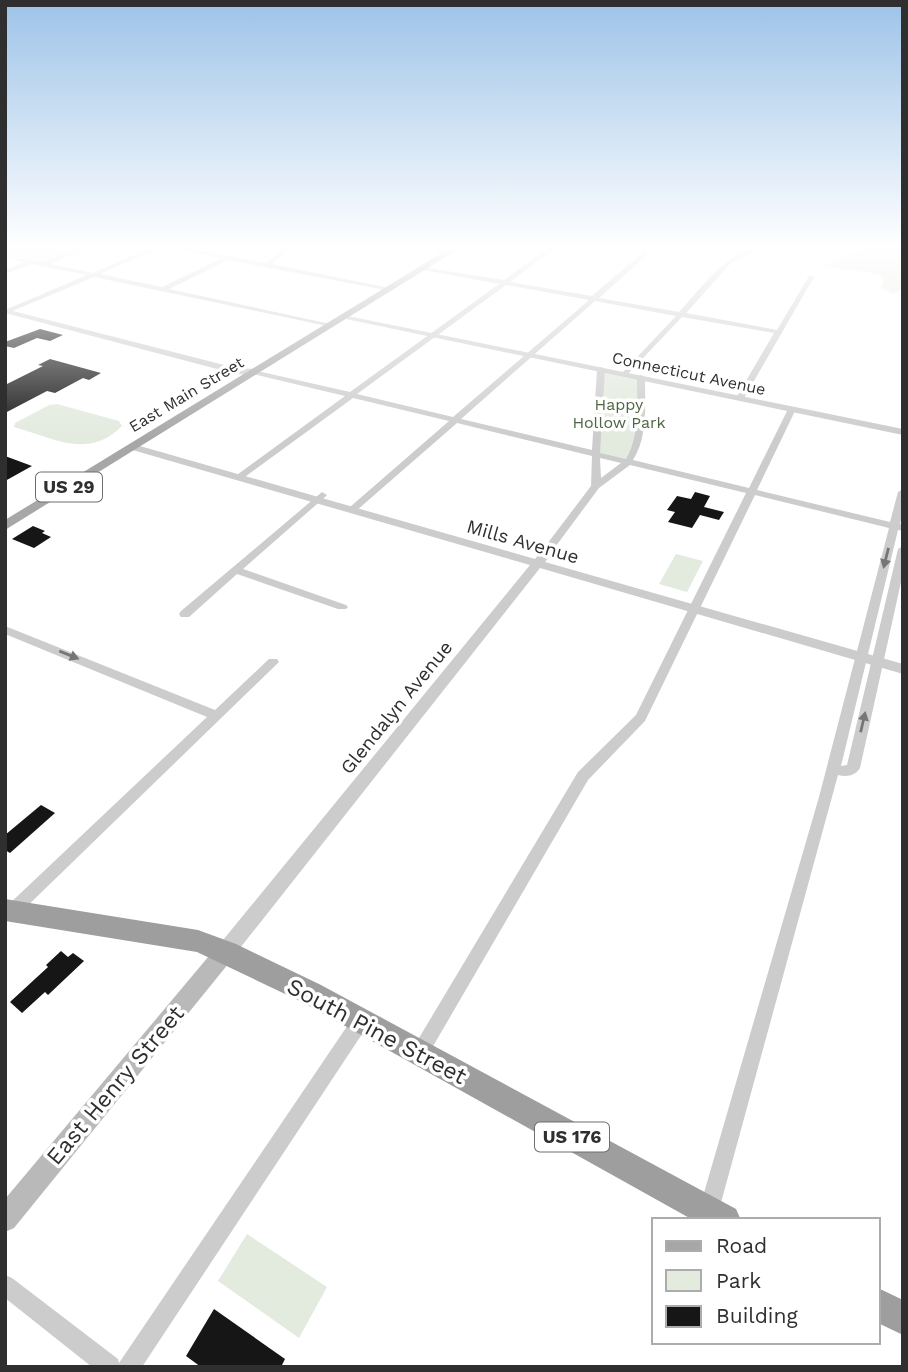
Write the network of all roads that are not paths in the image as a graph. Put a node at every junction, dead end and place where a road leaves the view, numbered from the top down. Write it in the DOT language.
graph roads {
  1 [pos="6,312"];
  2 [pos="271,312"];
  3 [pos="354,312"];
  4 [pos="466,312"];
  5 [pos="579,312"];
  6 [pos="670,312"];
  7 [pos="790,312"];
  8 [pos="681,314"];
  9 [pos="346,317"];
  10 [pos="332,325"];
  11 [pos="778,332"];
  12 [pos="434,335"];
  13 [pos="530,355"];
  14 [pos="601,369"];
  15 [pos="256,372"];
  16 [pos="626,374"];
  17 [pos="641,377"];
  18 [pos="351,395"];
  19 [pos="740,398"];
  20 [pos="792,409"];
  21 [pos="455,420"];
  22 [pos="903,432"];
  23 [pos="137,444"];
  24 [pos="595,454"];
  25 [pos="628,462"];
  26 [pos="242,474"];
  27 [pos="596,486"];
  28 [pos="752,491"];
  29 [pos="903,492"];
  30 [pos="319,497"];
  31 [pos="356,507"];
  32 [pos="5,526"];
  33 [pos="899,527"];
  34 [pos="903,549"];
  35 [pos="541,560"];
  36 [pos="236,570"];
  37 [pos="696,605"];
  38 [pos="342,607"];
  39 [pos="185,614"];
  40 [pos="5,630"];
  41 [pos="862,653"];
  42 [pos="878,657"];
  43 [pos="903,660"];
  44 [pos="273,662"];
  45 [pos="903,669"];
  46 [pos="217,716"];
  47 [pos="833,769"];
  48 [pos="8,913"];
  49 [pos="226,951"];
  50 [pos="362,1019"];
  51 [pos="419,1054"];
  52 [pos="717,1215"];
  53 [pos="5,1219"];
  54 [pos="5,1285"];
  55 [pos="880,1306"];
  56 [pos="903,1318"];
  57 [pos="110,1367"];
  58 [pos="129,1367"];
  1 -- 15 [label="street"];
  2 -- 10 [label="street"];
  3 -- 9 [label="main road, East Main Street / US 29"];
  4 -- 12 [label="street"];
  5 -- 13 [label="street"];
  6 -- 8 [label="street"];
  7 -- 11 [label="street"];
  8 -- 11 [label="street"];
  8 -- 16 [label="street"];
  9 -- 10 [label="main road, East Main Street / US 29"];
  9 -- 12 [label="street, Connecticut Avenue"];
  10 -- 15 [label="main road, East Main Street / US 29"];
  11 -- 19 [label="street"];
  12 -- 13 [label="street, Connecticut Avenue"];
  12 -- 18 [label="street"];
  13 -- 14 [label="street, Connecticut Avenue"];
  13 -- 21 [label="street"];
  14 -- 16 [label="street, Connecticut Avenue"];
  14 -- 24 [label="street"];
  15 -- 18 [label="street"];
  15 -- 23 [label="main road, East Main Street / US 29"];
  16 -- 17 [label="street, Connecticut Avenue"];
  17 -- 19 [label="street, Connecticut Avenue"];
  17 -- 25 [label="street"];
  18 -- 21 [label="street"];
  18 -- 26 [label="street"];
  19 -- 20 [label="street, Connecticut Avenue"];
  20 -- 22 [label="street, Connecticut Avenue"];
  20 -- 28 [label="street"];
  21 -- 24 [label="street"];
  21 -- 31 [label="street"];
  23 -- 26 [label="street, Mills Avenue"];
  23 -- 32 [label="main road, East Main Street / US 29"];
  24 -- 25 [label="street"];
  24 -- 27 [label="street"];
  25 -- 27 [label="street, Glendalyn Avenue"];
  25 -- 28 [label="street"];
  26 -- 30 [label="street, Mills Avenue"];
  27 -- 35 [label="street, Glendalyn Avenue"];
  28 -- 33 [label="street"];
  28 -- 37 [label="street"];
  29 -- 33 [label="street"];
  30 -- 31 [label="street, Mills Avenue"];
  30 -- 36 [label="street"];
  31 -- 35 [label="street, Mills Avenue"];
  33 -- 41 [label="street, one-way"];
  34 -- 42 [label="street"];
  35 -- 37 [label="street, Mills Avenue"];
  35 -- 49 [label="street, Glendalyn Avenue"];
  36 -- 38 [label="street"];
  36 -- 39 [label="street"];
  37 -- 41 [label="street, Mills Avenue"];
  37 -- 51 [label="street"];
  40 -- 46 [label="street, one-way"];
  41 -- 42 [label="street, Mills Avenue"];
  41 -- 47 [label="street"];
  42 -- 43 [label="street, Mills Avenue"];
  42 -- 45 [label="street, Mills Avenue"];
  47 -- 42 [label="street, one-way"];
  44 -- 46 [label="street"];
  46 -- 48 [label="street"];
  47 -- 52 [label="street"];
  48 -- 49 [label="highway, South Pine Street / US 176"];
  49 -- 50 [label="highway, South Pine Street / US 176"];
  49 -- 53 [label="main road, East Henry Street"];
  50 -- 51 [label="highway, South Pine Street / US 176"];
  50 -- 58 [label="street"];
  51 -- 52 [label="highway, South Pine Street / US 176"];
  54 -- 57 [label="street"];
  55 -- 56 [label="highway"];
}
